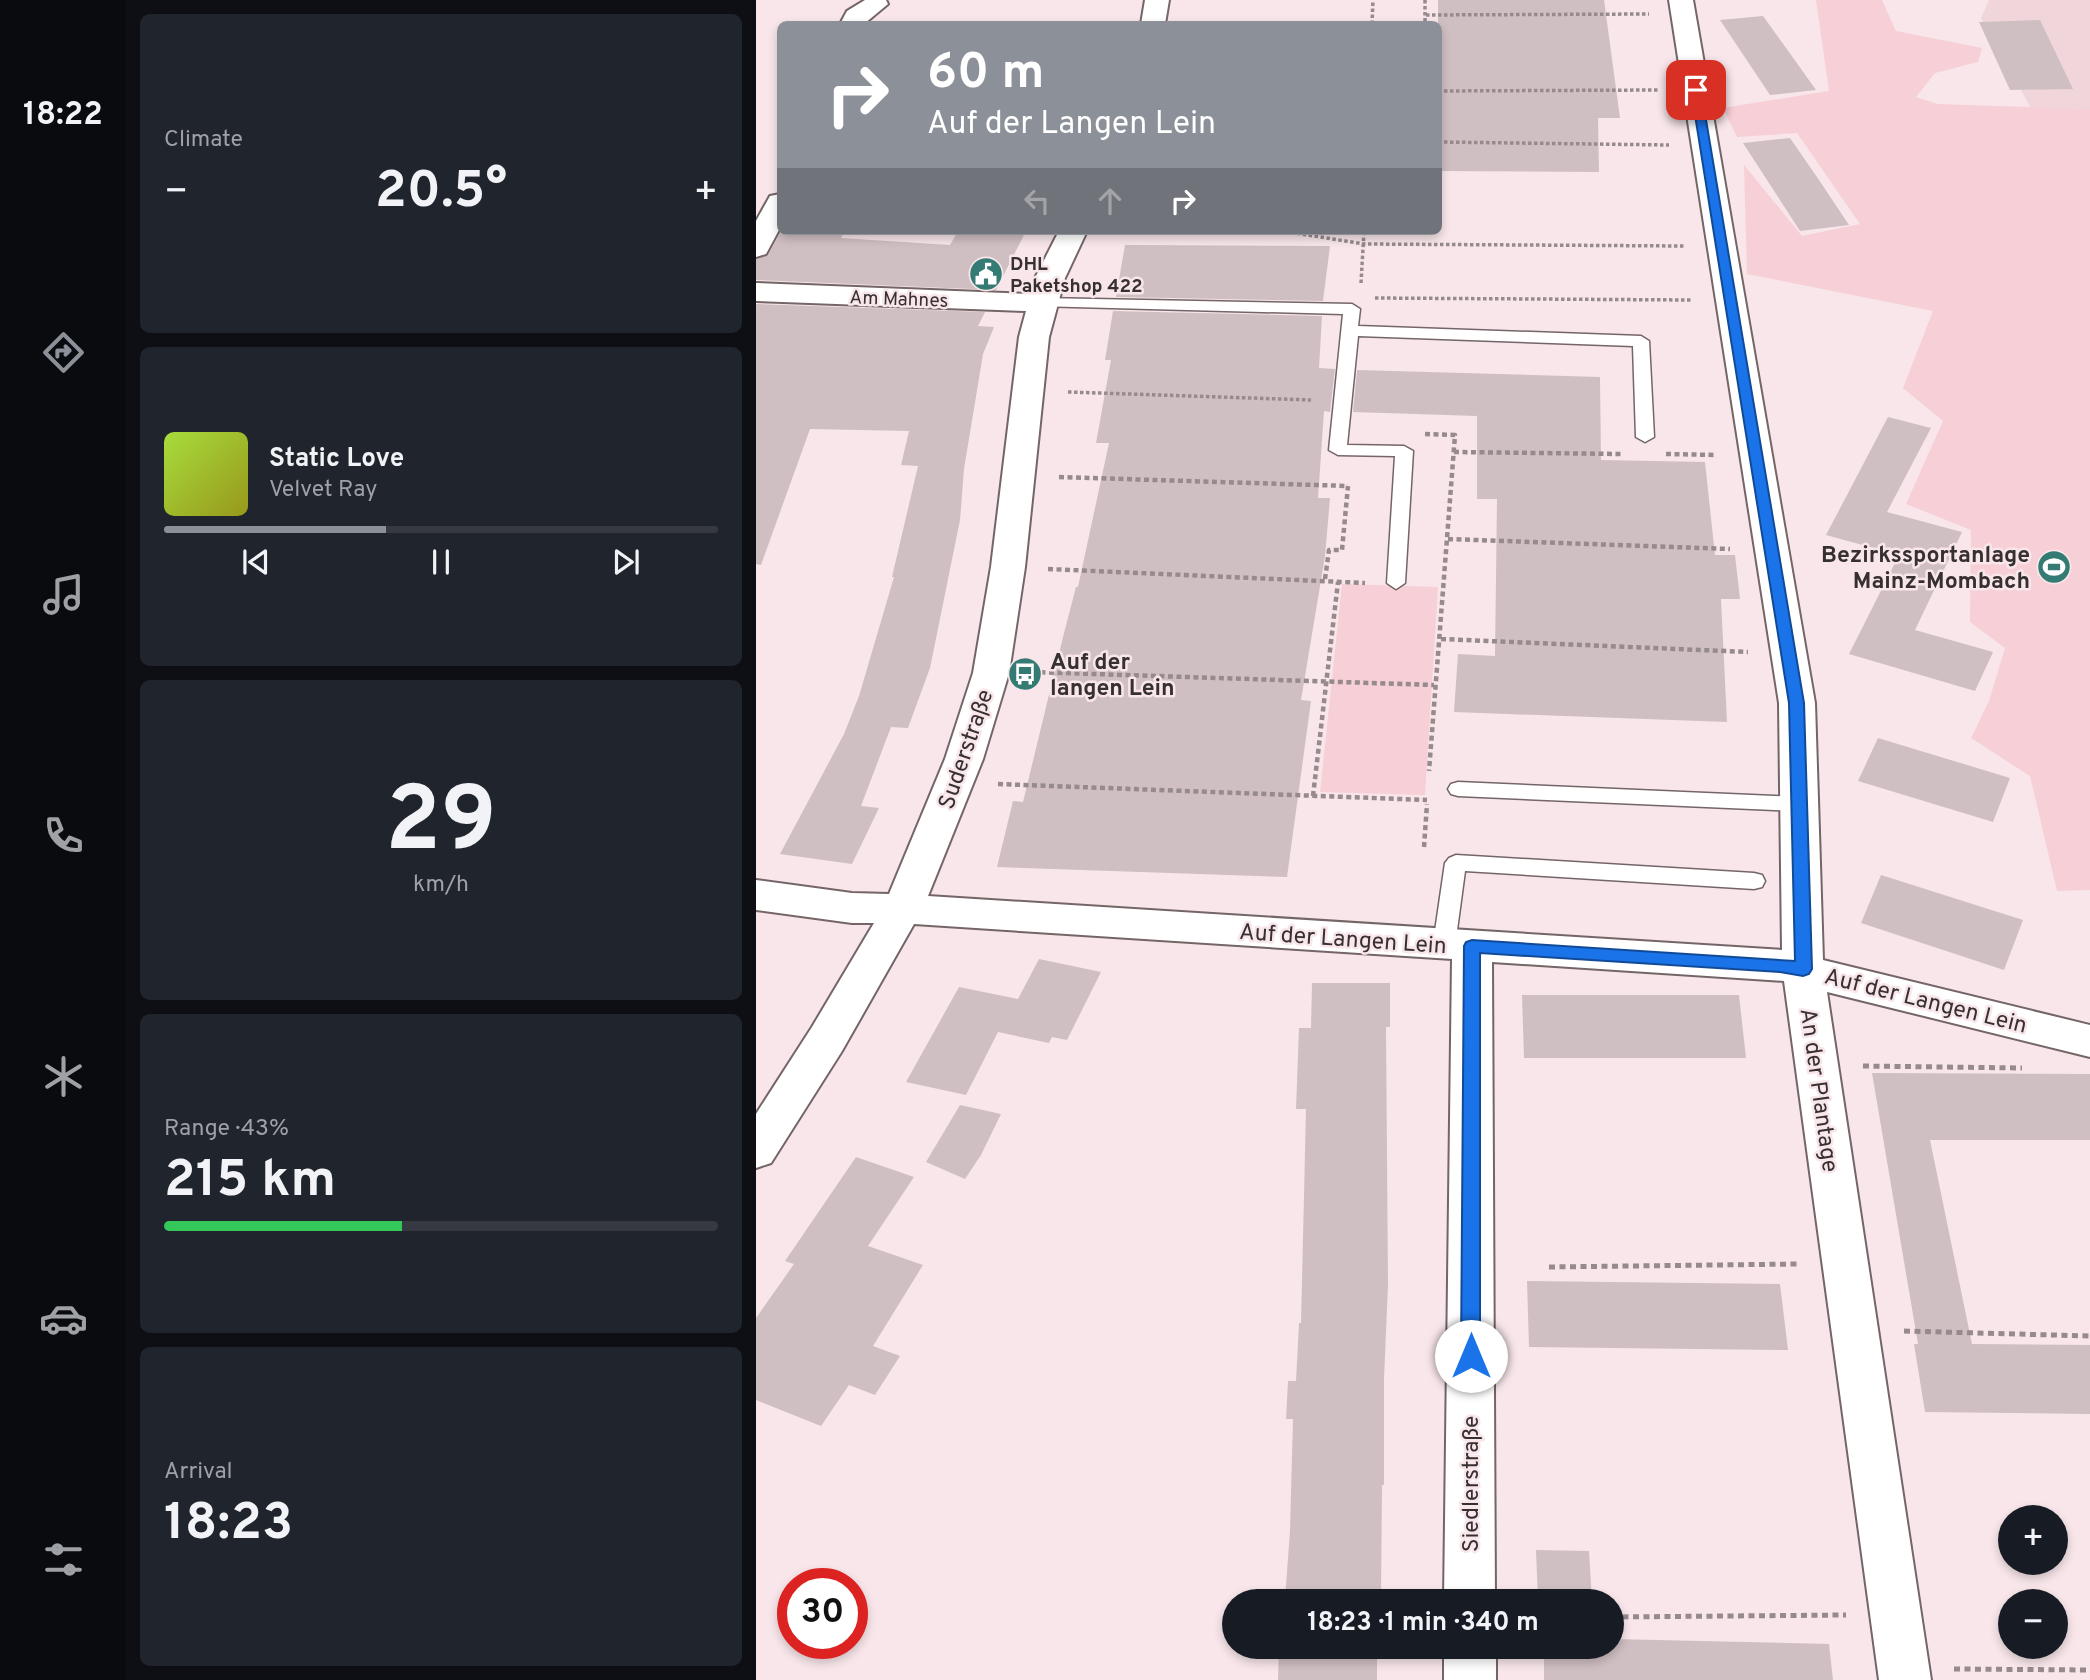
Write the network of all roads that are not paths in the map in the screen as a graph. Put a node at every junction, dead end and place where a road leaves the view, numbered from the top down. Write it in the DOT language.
graph roads {
  1 [pos="1157,0"];
  2 [pos="876,4"];
  3 [pos="1682,7"];
  4 [pos="854,21"];
  5 [pos="1154,21"];
  6 [pos="777,208"];
  7 [pos="1071,235"];
  8 [pos="756,248"];
  9 [pos="756,292"];
  10 [pos="1042,303"];
  11 [pos="1350,331"];
  12 [pos="1645,437"];
  13 [pos="1396,583"];
  14 [pos="1458,789"];
  15 [pos="1799,804"];
  16 [pos="1754,880"];
  17 [pos="756,895"];
  18 [pos="903,909"];
  19 [pos="1458,946"];
  20 [pos="1803,969"];
  21 [pos="2090,1041"];
  22 [pos="758,1143"];
  23 [pos="1470,1589"];
  24 [pos="1470,1659"];
  25 [pos="1905,1674"];
  26 [pos="1470,1680"];
  1 -- 5 [label="street"];
  2 -- 4 [label="street"];
  3 -- 15 [label="street, An der Plantage"];
  6 -- 8 [label="street"];
  7 -- 10 [label="street, Suderstraße"];
  9 -- 10 [label="street, Am Mahnes"];
  10 -- 11 [label="lane"];
  10 -- 18 [label="street, Suderstraße"];
  11 -- 12 [label="lane"];
  11 -- 13 [label="lane"];
  14 -- 15 [label="lane"];
  15 -- 20 [label="street, An der Plantage"];
  16 -- 19 [label="lane"];
  17 -- 18 [label="street, Auf der Langen Lein"];
  18 -- 19 [label="street, Auf der Langen Lein"];
  18 -- 22 [label="street, Suderstraße"];
  19 -- 20 [label="street, Auf der Langen Lein"];
  19 -- 23 [label="street, Siedlerstraße"];
  20 -- 21 [label="street, Auf der Langen Lein"];
  20 -- 25 [label="street, An der Plantage"];
  24 -- 26 [label="street"];
}
